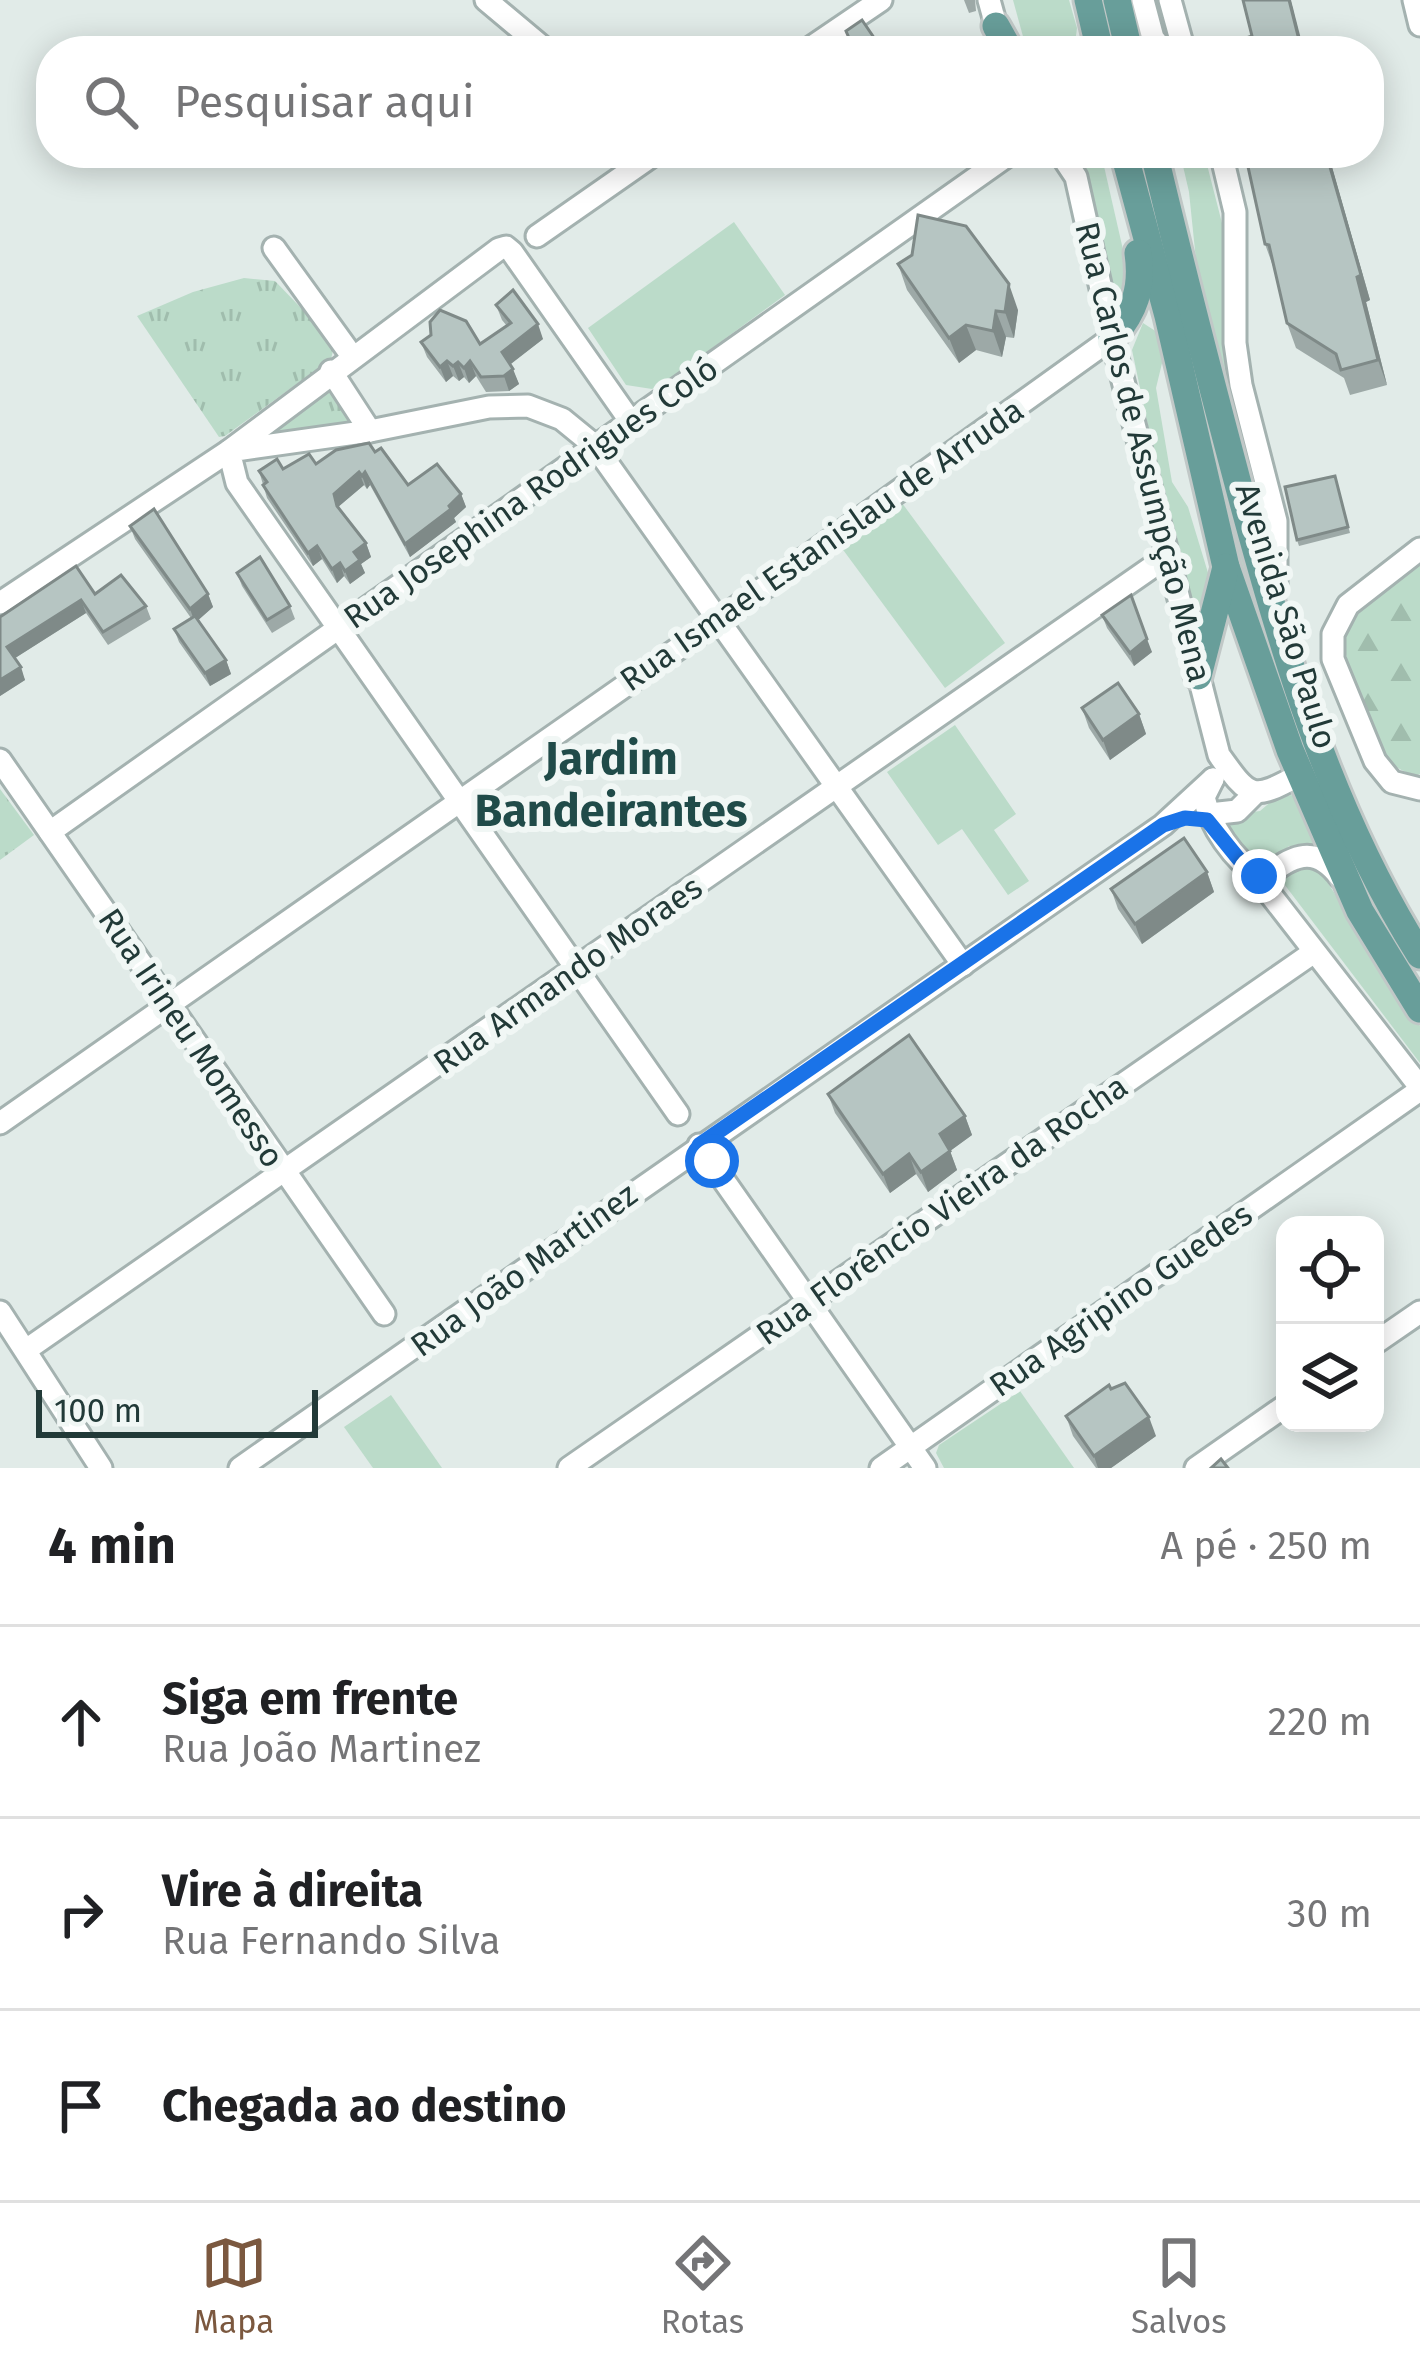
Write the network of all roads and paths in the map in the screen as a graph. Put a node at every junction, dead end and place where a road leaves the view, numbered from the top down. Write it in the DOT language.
graph roads {
  1 [pos="486,0"];
  2 [pos="881,0"];
  3 [pos="1088,0"];
  4 [pos="1117,0"];
  5 [pos="1143,0"];
  6 [pos="1170,0"];
  7 [pos="1184,0"];
  8 [pos="1414,0"];
  9 [pos="1420,25"];
  10 [pos="529,36"];
  11 [pos="828,36"];
  12 [pos="1093,36"];
  13 [pos="1125,36"];
  14 [pos="1152,36"];
  15 [pos="1180,36"];
  16 [pos="1192,36"];
  17 [pos="634,168"];
  18 [pos="990,168"];
  19 [pos="1070,168"];
  20 [pos="1126,168"];
  21 [pos="1127,168"];
  22 [pos="1158,168"];
  23 [pos="1222,168"];
  24 [pos="537,236"];
  25 [pos="274,248"];
  26 [pos="1112,338"];
  27 [pos="352,356"];
  28 [pos="331,371"];
  29 [pos="631,422"];
  30 [pos="370,431"];
  31 [pos="595,446"];
  32 [pos="229,451"];
  33 [pos="1420,549"];
  34 [pos="1168,556"];
  35 [pos="1226,567"];
  36 [pos="0,603"];
  37 [pos="719,620"];
  38 [pos="339,631"];
  39 [pos="1289,662"];
  40 [pos="1198,676"];
  41 [pos="1316,740"];
  42 [pos="1219,755"];
  43 [pos="0,760"];
  44 [pos="1299,776"];
  45 [pos="839,786"];
  46 [pos="1418,789"];
  47 [pos="1254,794"];
  48 [pos="459,800"];
  49 [pos="1211,804"];
  50 [pos="1163,825"];
  51 [pos="50,832"];
  52 [pos="1270,883"];
  53 [pos="1360,911"];
  54 [pos="1314,952"];
  55 [pos="1420,955"];
  56 [pos="964,964"];
  57 [pos="575,970"];
  58 [pos="168,1004"];
  59 [pos="1420,1009"];
  60 [pos="1420,1089"];
  61 [pos="677,1114"];
  62 [pos="0,1123"];
  63 [pos="699,1145"];
  64 [pos="284,1173"];
  65 [pos="809,1302"];
  66 [pos="0,1312"];
  67 [pos="1420,1312"];
  68 [pos="384,1314"];
  69 [pos="1384,1337"];
  70 [pos="26,1350"];
  71 [pos="1276,1412"];
  72 [pos="910,1447"];
  73 [pos="101,1468"];
  74 [pos="239,1468"];
  75 [pos="569,1468"];
  76 [pos="881,1468"];
  77 [pos="925,1468"];
  78 [pos="1196,1468"];
  1 -- 10 [label="street"];
  2 -- 11 [label="street"];
  3 -- 12 [label="main road"];
  4 -- 13 [label="main road"];
  5 -- 14 [label="street"];
  6 -- 15 [label="street"];
  7 -- 16 [label="street"];
  8 -- 9 [label="street"];
  17 -- 24 [label="street"];
  18 -- 29 [label="street, Rua Josephina Rodrigues Coló"];
  19 -- 26 [label="street, Rua Carlos de Assumpção Mena"];
  20 -- 26 [label="main road"];
  21 -- 35 [label="main road, Avenida São Paulo"];
  22 -- 39 [label="main road, Avenida São Paulo"];
  23 -- 39 [label="street"];
  25 -- 27 [label="street"];
  26 -- 34 [label="street, Rua Carlos de Assumpção Mena"];
  26 -- 37 [label="street, Rua Ismael Estanislau de Arruda"];
  27 -- 28 [label="street"];
  27 -- 29 [label="street"];
  28 -- 30 [label="street"];
  28 -- 32 [label="street"];
  29 -- 31 [label="street, Rua Josephina Rodrigues Coló"];
  30 -- 31 [label="street"];
  30 -- 32 [label="street"];
  31 -- 37 [label="street"];
  31 -- 38 [label="street, Rua Josephina Rodrigues Coló"];
  32 -- 36 [label="street"];
  32 -- 38 [label="street"];
  33 -- 46 [label="street"];
  34 -- 40 [label="street, Rua Carlos de Assumpção Mena"];
  34 -- 45 [label="street, Rua Armando Moraes"];
  35 -- 40 [label="main road"];
  35 -- 44 [label="main road, Avenida São Paulo"];
  37 -- 45 [label="street"];
  37 -- 48 [label="street, Rua Ismael Estanislau de Arruda"];
  38 -- 48 [label="street"];
  38 -- 51 [label="street, Rua Josephina Rodrigues Coló"];
  39 -- 41 [label="main road, Avenida São Paulo"];
  40 -- 42 [label="street, Rua Carlos de Assumpção Mena"];
  41 -- 44 [label="main road"];
  41 -- 55 [label="main road, Avenida São Paulo"];
  42 -- 47 [label="street"];
  42 -- 49 [label="street"];
  43 -- 51 [label="street, Rua Irineu Momesso"];
  44 -- 47 [label="street"];
  44 -- 53 [label="main road, Avenida São Paulo"];
  45 -- 56 [label="street"];
  45 -- 57 [label="street, Rua Armando Moraes"];
  47 -- 49 [label="street"];
  48 -- 57 [label="street"];
  48 -- 58 [label="street, Rua Ismael Estanislau de Arruda"];
  49 -- 50 [label="street, Rua João Martinez"];
  49 -- 50 [label="street"];
  49 -- 52 [label="street"];
  50 -- 56 [label="street, Rua João Martinez"];
  51 -- 58 [label="street, Rua Irineu Momesso"];
  52 -- 53 [label="street"];
  52 -- 54 [label="street"];
  53 -- 59 [label="main road, Avenida São Paulo"];
  54 -- 60 [label="street"];
  54 -- 65 [label="street, Rua Florêncio Vieira da Rocha"];
  56 -- 63 [label="street, Rua João Martinez"];
  57 -- 61 [label="street"];
  57 -- 64 [label="street, Rua Armando Moraes"];
  58 -- 62 [label="street, Rua Ismael Estanislau de Arruda"];
  58 -- 64 [label="street, Rua Irineu Momesso"];
  60 -- 72 [label="street, Rua Agripino Guedes"];
  63 -- 65 [label="street"];
  63 -- 74 [label="street, Rua João Martinez"];
  64 -- 68 [label="street, Rua Irineu Momesso"];
  64 -- 70 [label="street, Rua Armando Moraes"];
  65 -- 72 [label="street"];
  65 -- 75 [label="street, Rua Florêncio Vieira da Rocha"];
  66 -- 70 [label="street"];
  67 -- 69 [label="street"];
  70 -- 73 [label="street"];
  71 -- 78 [label="street"];
  72 -- 76 [label="street, Rua Agripino Guedes"];
  72 -- 77 [label="street"];
}
